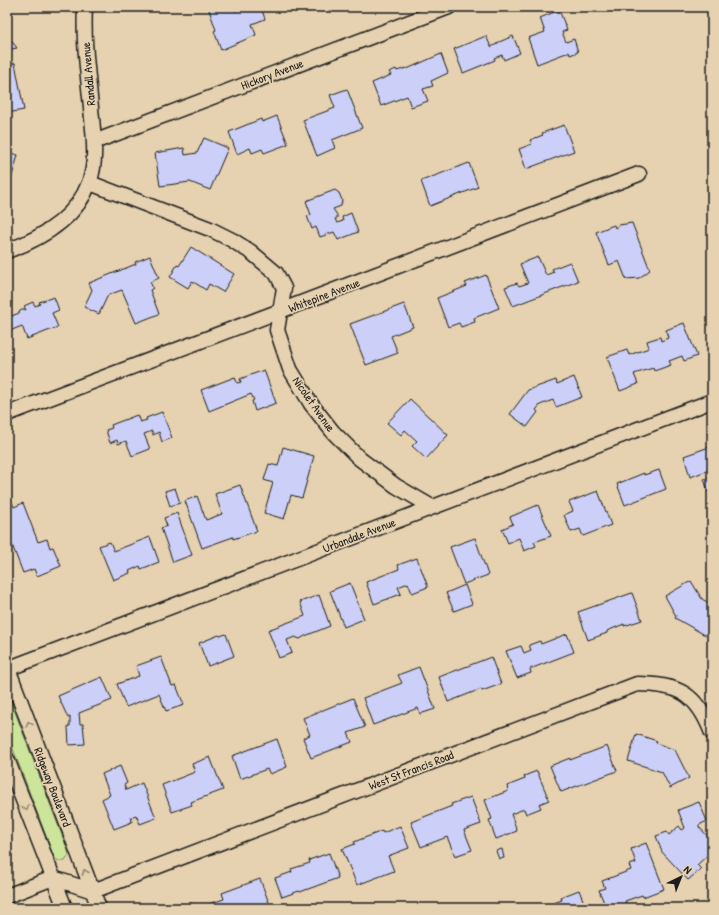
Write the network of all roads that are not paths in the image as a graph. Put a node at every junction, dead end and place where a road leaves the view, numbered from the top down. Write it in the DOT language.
graph roads {
  1 [pos="85,7"];
  2 [pos="450,7"];
  3 [pos="94,142"];
  4 [pos="640,174"];
  5 [pos="90,183"];
  6 [pos="7,251"];
  7 [pos="280,312"];
  8 [pos="712,401"];
  9 [pos="7,414"];
  10 [pos="432,507"];
  11 [pos="7,668"];
  12 [pos="712,733"];
  13 [pos="7,759"];
  14 [pos="53,878"];
  15 [pos="93,891"];
  16 [pos="7,896"];
  17 [pos="65,908"];
  18 [pos="99,908"];
  1 -- 3 [label="street, Randall Avenue"];
  2 -- 3 [label="street, Hickory Avenue"];
  3 -- 5 [label="street, Randall Avenue"];
  4 -- 7 [label="street, Whitepine Avenue"];
  5 -- 6 [label="street"];
  5 -- 7 [label="street, Nicolet Avenue"];
  7 -- 9 [label="street, Whitepine Avenue"];
  7 -- 10 [label="street, Nicolet Avenue"];
  8 -- 10 [label="street, Urbandale Avenue"];
  10 -- 11 [label="street, Urbandale Avenue"];
  15 -- 11 [label="street, Ridgeway Boulevard, one-way"];
  12 -- 15 [label="street, West St Francis Road"];
  13 -- 14 [label="street, one-way"];
  14 -- 15 [label="street"];
  14 -- 16 [label="street"];
  14 -- 17 [label="street"];
  15 -- 18 [label="street, Ridgeway Boulevard"];
}
